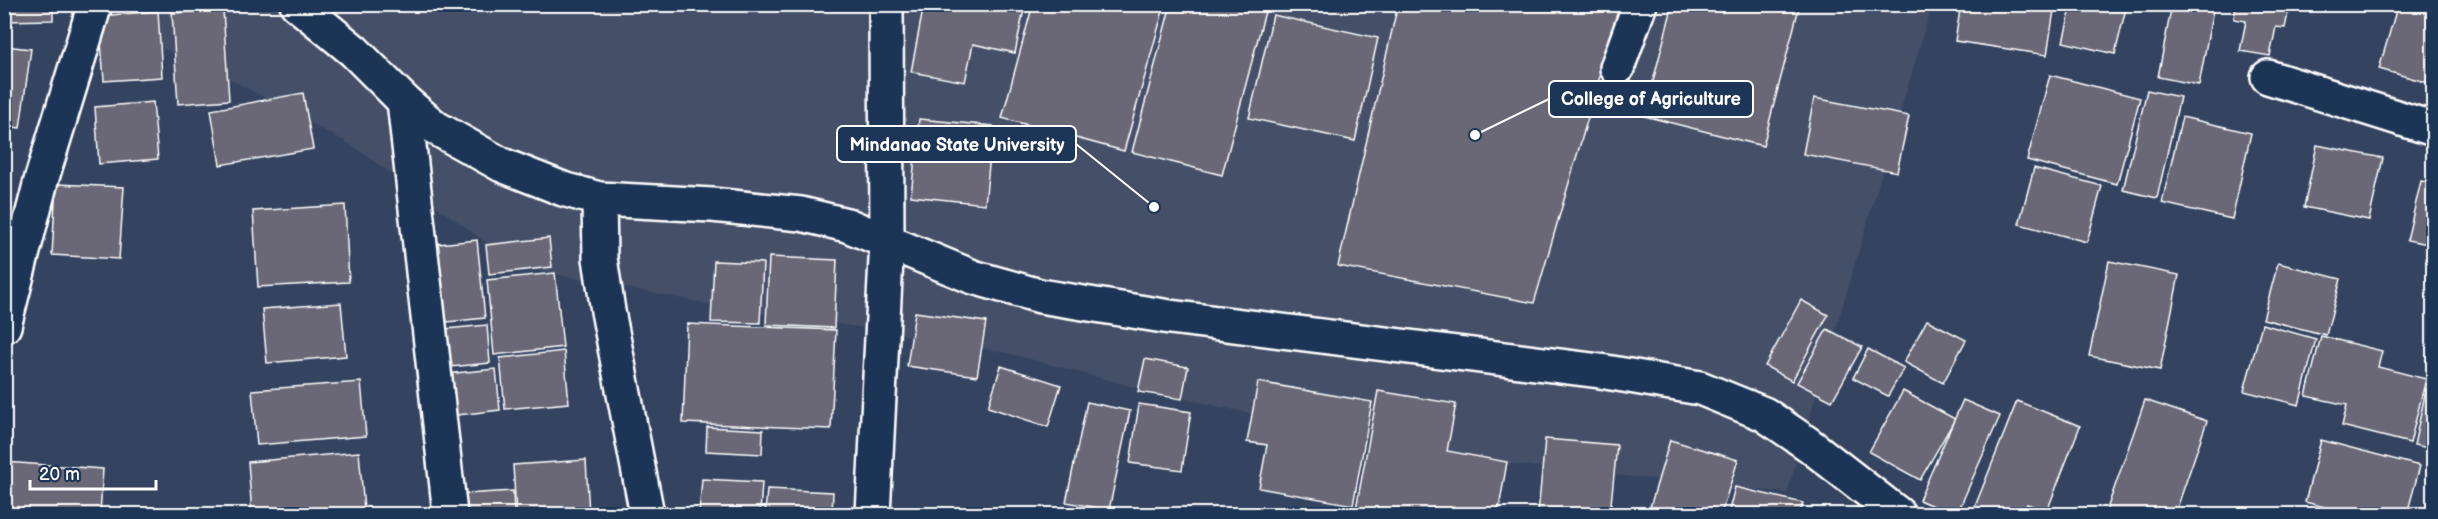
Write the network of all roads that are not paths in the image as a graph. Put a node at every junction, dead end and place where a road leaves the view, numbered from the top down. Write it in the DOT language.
graph roads {
  1 [pos="95,4"];
  2 [pos="297,4"];
  3 [pos="886,4"];
  4 [pos="1640,4"];
  5 [pos="1617,68"];
  6 [pos="2268,77"];
  7 [pos="404,101"];
  8 [pos="2433,129"];
  9 [pos="599,199"];
  10 [pos="887,240"];
  11 [pos="4,326"];
  12 [pos="450,514"];
  13 [pos="647,514"];
  14 [pos="873,514"];
  15 [pos="1898,514"];
  1 -- 11 [label="street"];
  2 -- 7 [label="street"];
  3 -- 10 [label="street"];
  4 -- 5 [label="street"];
  6 -- 8 [label="street"];
  7 -- 9 [label="street"];
  7 -- 12 [label="street"];
  9 -- 10 [label="street"];
  9 -- 13 [label="street"];
  10 -- 14 [label="street"];
  10 -- 15 [label="street"];
}
